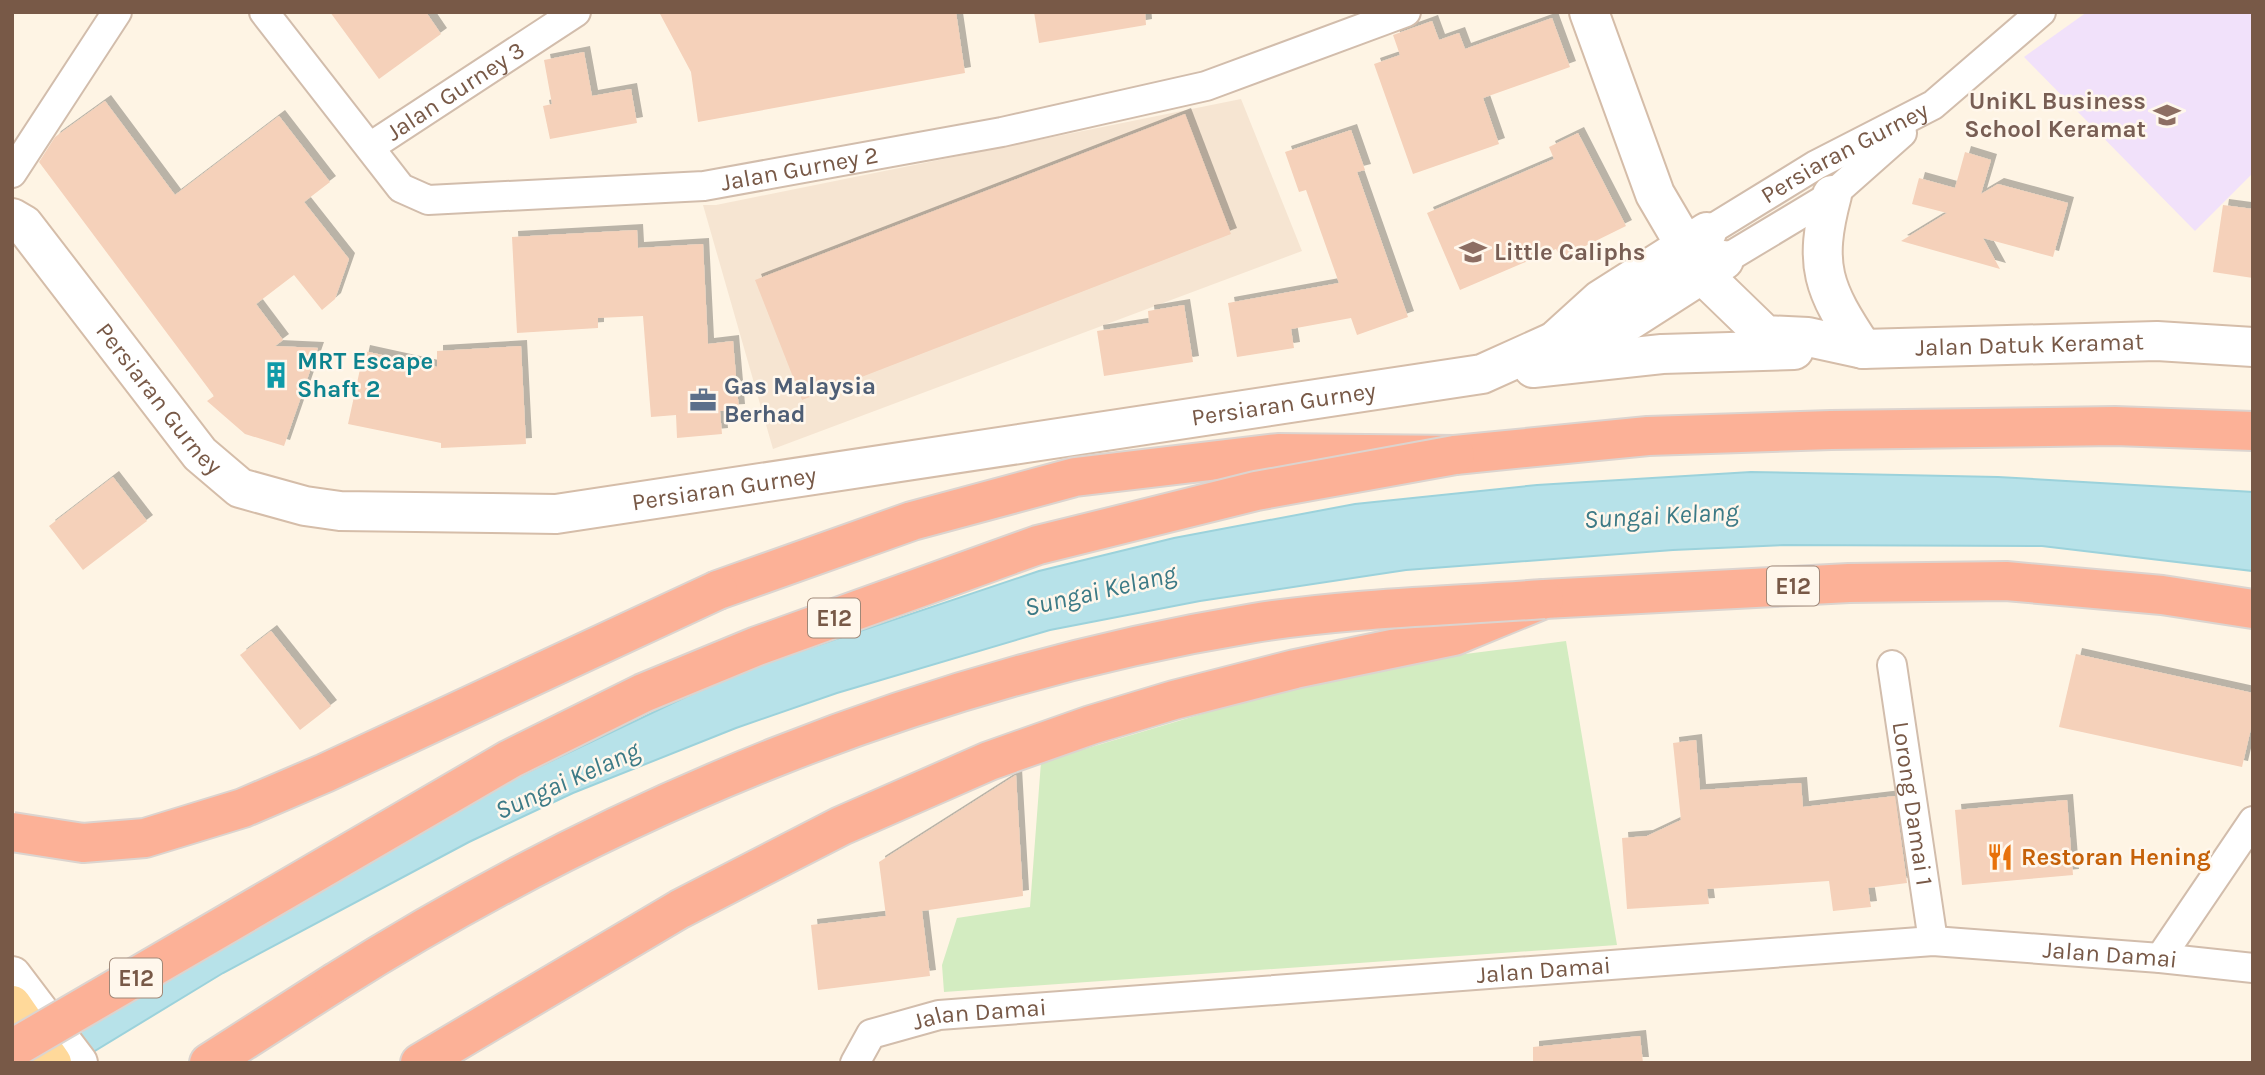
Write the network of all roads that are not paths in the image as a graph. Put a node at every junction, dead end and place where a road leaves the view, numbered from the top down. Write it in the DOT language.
graph roads {
  1 [pos="117,12"];
  2 [pos="264,12"];
  3 [pos="576,12"];
  4 [pos="1406,12"];
  5 [pos="1590,12"];
  6 [pos="1614,12"];
  7 [pos="2041,12"];
  8 [pos="1933,105"];
  9 [pos="369,147"];
  10 [pos="12,173"];
  11 [pos="1832,195"];
  12 [pos="12,218"];
  13 [pos="1705,253"];
  14 [pos="2253,347"];
  15 [pos="1863,349"];
  16 [pos="1482,374"];
  17 [pos="2253,431"];
  18 [pos="1455,455"];
  19 [pos="1544,599"];
  20 [pos="2253,609"];
  21 [pos="1892,665"];
  22 [pos="2253,821"];
  23 [pos="12,832"];
  24 [pos="1933,941"];
  25 [pos="2160,958"];
  26 [pos="2253,968"];
  27 [pos="13,986"];
  28 [pos="12,1049"];
  29 [pos="210,1062"];
  30 [pos="52,1063"];
  31 [pos="78,1063"];
  32 [pos="420,1063"];
  33 [pos="855,1063"];
  1 -- 10 [label="street"];
  2 -- 9 [label="street, Jalan Gurney 2"];
  3 -- 9 [label="street, Jalan Gurney 3"];
  4 -- 9 [label="street, Jalan Gurney 2"];
  5 -- 13 [label="street"];
  6 -- 13 [label="street"];
  7 -- 8 [label="street, Persiaran Gurney"];
  8 -- 11 [label="street, Persiaran Gurney"];
  8 -- 13 [label="street, Persiaran Gurney"];
  11 -- 13 [label="street, Persiaran Gurney"];
  11 -- 15 [label="street"];
  12 -- 16 [label="street, Persiaran Gurney"];
  13 -- 15 [label="street, Jalan Datuk Keramat"];
  13 -- 16 [label="street, Persiaran Gurney"];
  14 -- 15 [label="street, Jalan Datuk Keramat"];
  15 -- 16 [label="street"];
  17 -- 18 [label="highway, E12"];
  18 -- 23 [label="highway, bridge"];
  18 -- 28 [label="highway, E12, bridge"];
  19 -- 20 [label="highway, E12"];
  19 -- 29 [label="highway, E12, bridge"];
  19 -- 32 [label="highway"];
  21 -- 24 [label="street, Lorong Damai 1"];
  22 -- 25 [label="street"];
  24 -- 25 [label="street, Jalan Damai"];
  24 -- 33 [label="street, Jalan Damai"];
  25 -- 26 [label="street, Jalan Damai"];
  27 -- 30 [label="main road"];
  27 -- 31 [label="street"];
}
